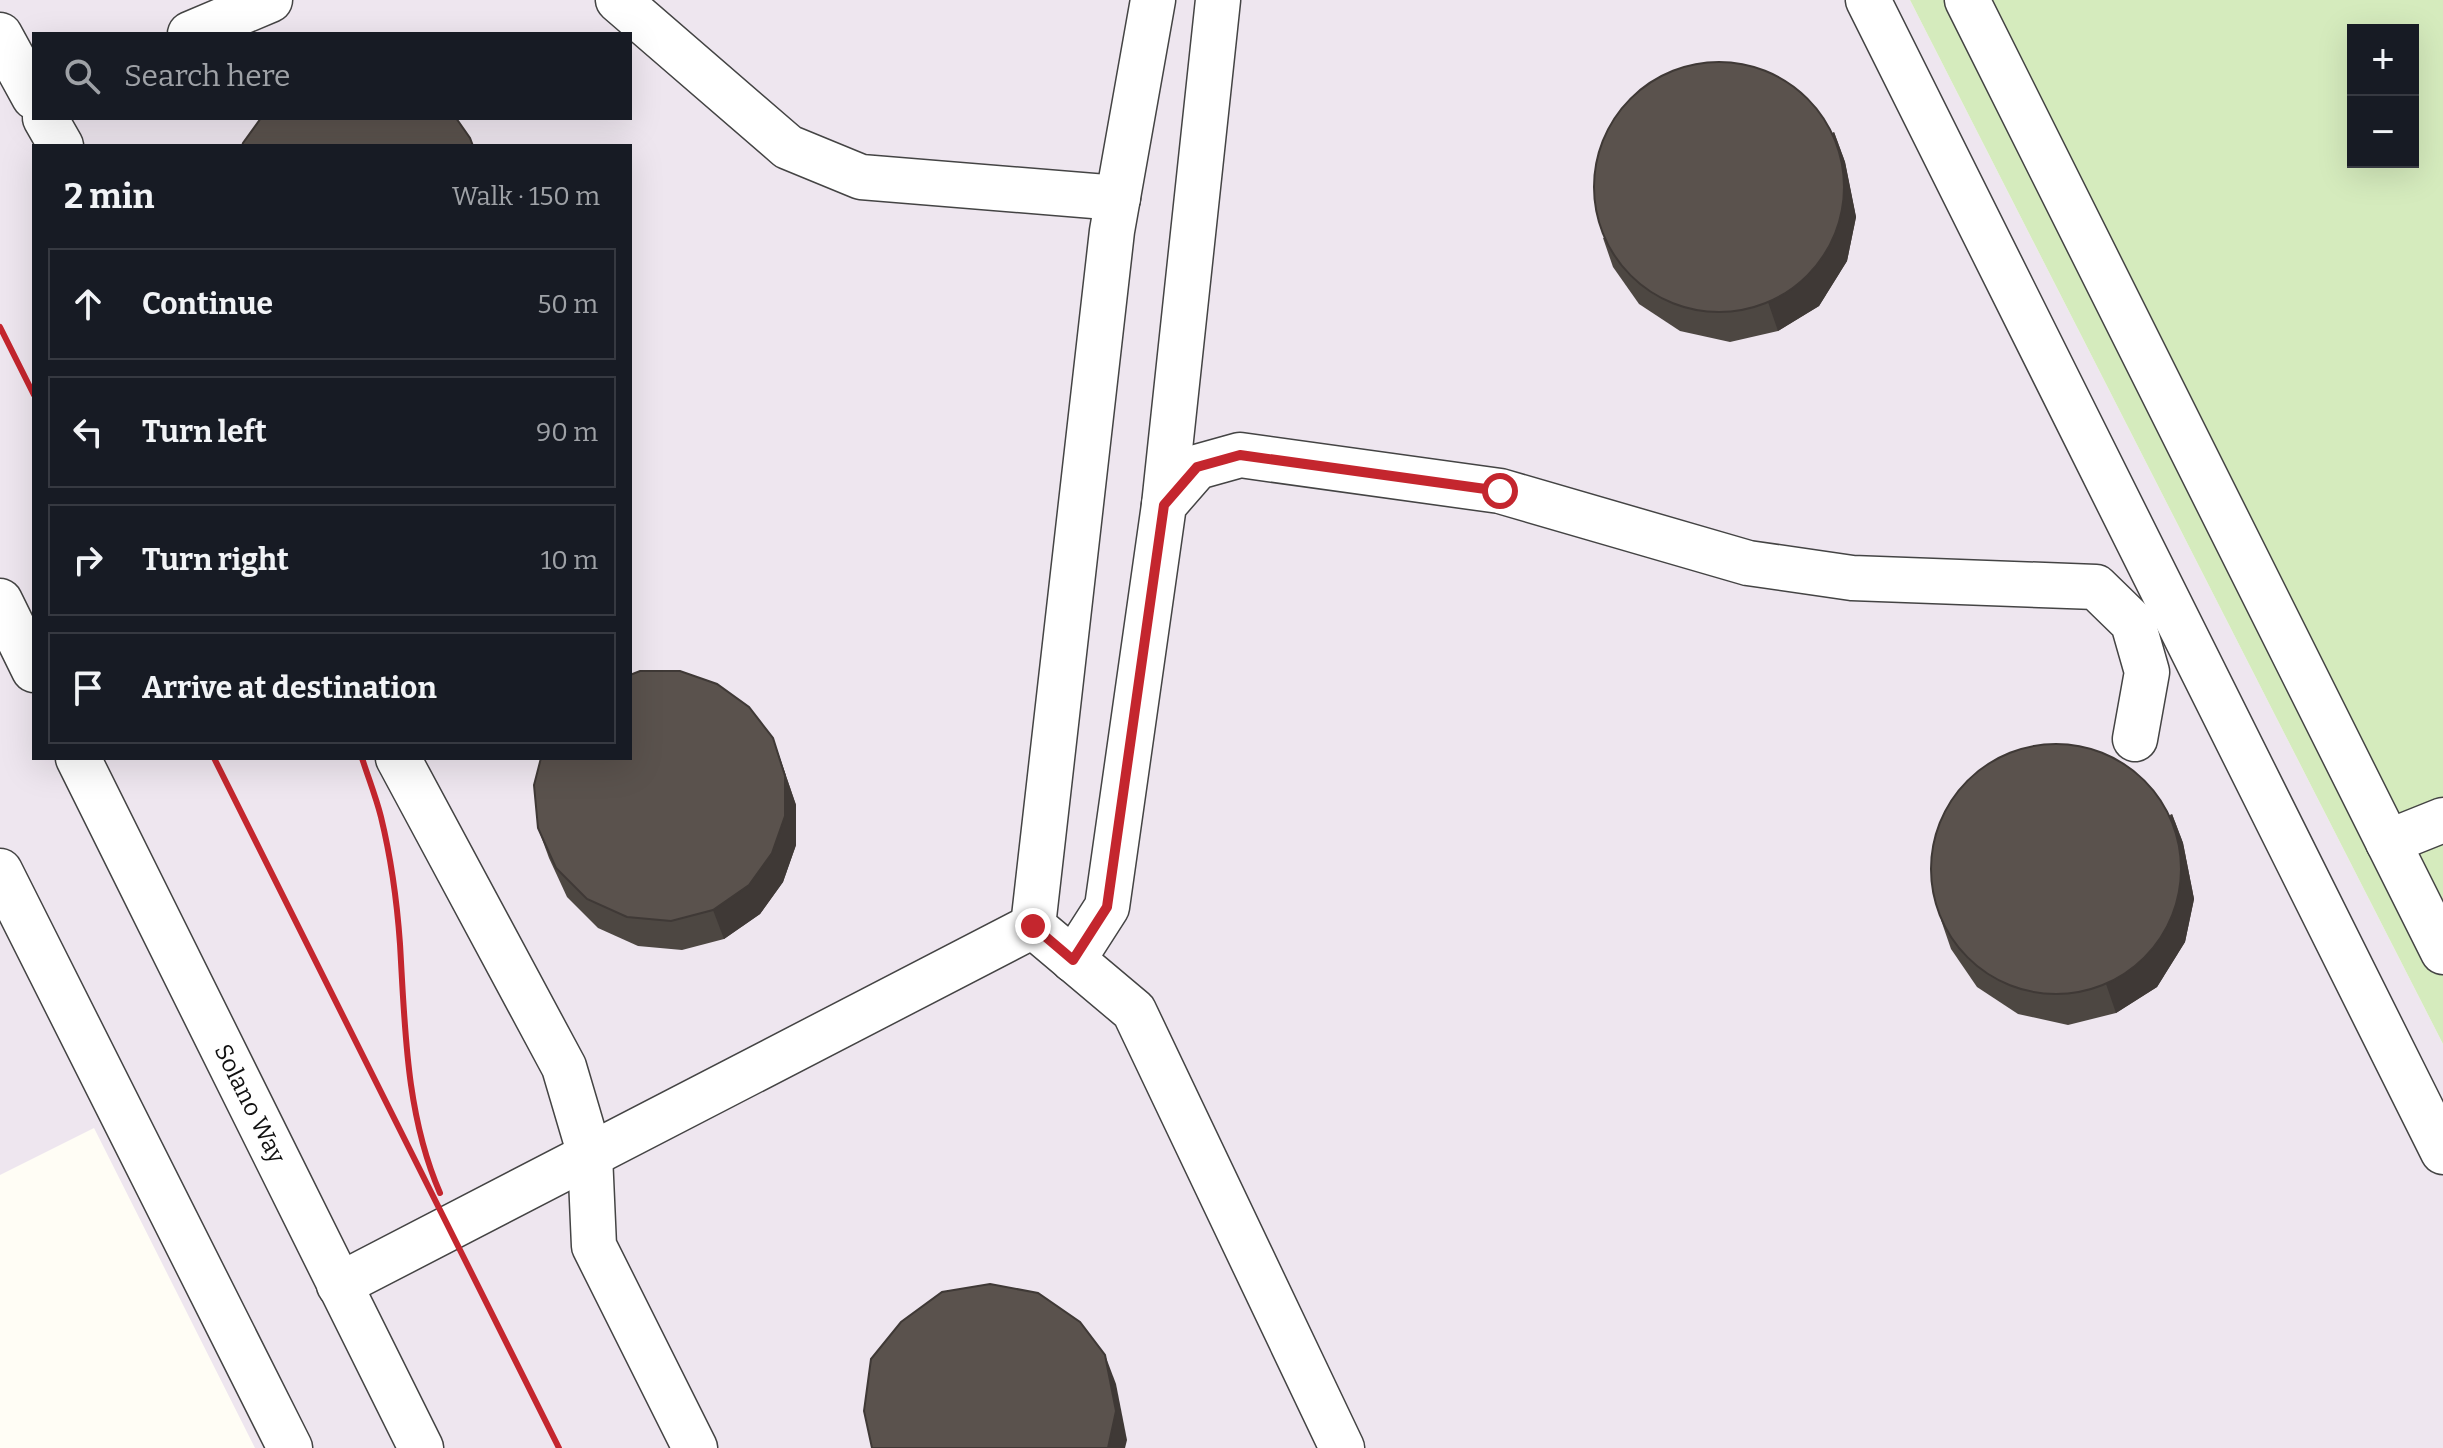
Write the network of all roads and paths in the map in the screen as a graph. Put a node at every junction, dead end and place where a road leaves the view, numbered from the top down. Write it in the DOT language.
graph roads {
  1 [pos="270,0"];
  2 [pos="618,0"];
  3 [pos="1153,0"];
  4 [pos="1218,0"];
  5 [pos="1868,0"];
  6 [pos="1967,0"];
  7 [pos="0,32"];
  8 [pos="195,32"];
  9 [pos="32,35"];
  10 [pos="32,93"];
  11 [pos="46,120"];
  12 [pos="60,144"];
  13 [pos="1118,198"];
  14 [pos="1164,505"];
  15 [pos="0,601"];
  16 [pos="32,666"];
  17 [pos="2135,739"];
  18 [pos="79,760"];
  19 [pos="399,760"];
  20 [pos="2443,820"];
  21 [pos="2388,842"];
  22 [pos="0,871"];
  23 [pos="1033,926"];
  24 [pos="2443,952"];
  25 [pos="1073,960"];
  26 [pos="2443,1152"];
  27 [pos="590,1155"];
  28 [pos="339,1285"];
  29 [pos="290,1448"];
  30 [pos="421,1448"];
  31 [pos="695,1448"];
  32 [pos="1342,1448"];
  1 -- 8 [label="street"];
  2 -- 13 [label="street"];
  3 -- 13 [label="street"];
  4 -- 14 [label="street"];
  5 -- 26 [label="street"];
  6 -- 21 [label="street"];
  7 -- 9 [label="street"];
  7 -- 10 [label="street"];
  11 -- 12 [label="street"];
  13 -- 23 [label="street"];
  14 -- 17 [label="street"];
  14 -- 25 [label="street"];
  15 -- 16 [label="street"];
  18 -- 28 [label="street, Solano Way"];
  19 -- 27 [label="street"];
  20 -- 21 [label="street"];
  21 -- 24 [label="street"];
  22 -- 29 [label="street"];
  23 -- 25 [label="street"];
  23 -- 27 [label="street"];
  25 -- 32 [label="street"];
  27 -- 28 [label="street"];
  27 -- 31 [label="street"];
  28 -- 30 [label="street, Solano Way"];
}
